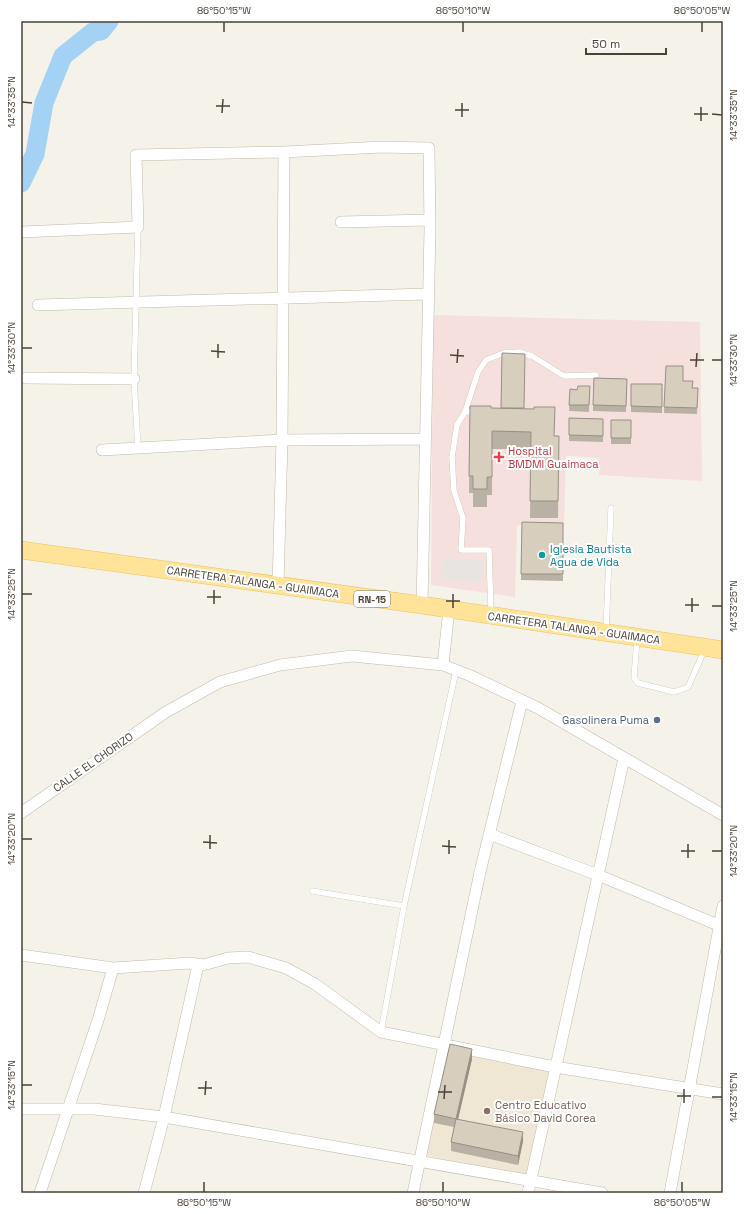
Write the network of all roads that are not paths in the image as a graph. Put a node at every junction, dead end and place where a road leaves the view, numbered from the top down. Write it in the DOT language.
graph roads {
  1 [pos="284,152"];
  2 [pos="430,220"];
  3 [pos="341,222"];
  4 [pos="138,227"];
  5 [pos="21,232"];
  6 [pos="428,294"];
  7 [pos="283,299"];
  8 [pos="136,303"];
  9 [pos="38,305"];
  10 [pos="596,375"];
  11 [pos="26,378"];
  12 [pos="134,379"];
  13 [pos="464,412"];
  14 [pos="478,419"];
  15 [pos="425,439"];
  16 [pos="282,440"];
  17 [pos="138,448"];
  18 [pos="102,450"];
  19 [pos="611,508"];
  20 [pos="21,550"];
  21 [pos="278,586"];
  22 [pos="422,605"];
  23 [pos="449,609"];
  24 [pos="491,615"];
  25 [pos="606,632"];
  26 [pos="637,637"];
  27 [pos="706,647"];
  28 [pos="723,650"];
  29 [pos="443,665"];
  30 [pos="456,671"];
  31 [pos="522,701"];
  32 [pos="624,758"];
  33 [pos="21,814"];
  34 [pos="723,815"];
  35 [pos="489,834"];
  36 [pos="598,875"];
  37 [pos="312,891"];
  38 [pos="404,906"];
  39 [pos="723,906"];
  40 [pos="721,926"];
  41 [pos="21,955"];
  42 [pos="198,965"];
  43 [pos="114,968"];
  44 [pos="381,1032"];
  45 [pos="444,1044"];
  46 [pos="555,1067"];
  47 [pos="689,1089"];
  48 [pos="723,1094"];
  49 [pos="21,1109"];
  50 [pos="68,1110"];
  51 [pos="164,1117"];
  52 [pos="418,1160"];
  53 [pos="530,1180"];
  54 [pos="40,1193"];
  55 [pos="144,1193"];
  56 [pos="413,1193"];
  57 [pos="528,1193"];
  58 [pos="602,1193"];
  59 [pos="670,1193"];
  1 -- 2 [label="street"];
  1 -- 4 [label="street"];
  1 -- 7 [label="street"];
  2 -- 3 [label="street"];
  2 -- 6 [label="street"];
  4 -- 5 [label="street"];
  4 -- 8 [label="lane"];
  6 -- 7 [label="street"];
  6 -- 15 [label="street"];
  7 -- 8 [label="street"];
  7 -- 16 [label="street"];
  8 -- 9 [label="street"];
  8 -- 12 [label="lane"];
  10 -- 13 [label="lane"];
  11 -- 12 [label="street"];
  12 -- 17 [label="lane"];
  13 -- 14 [label="lane"];
  13 -- 24 [label="lane"];
  15 -- 16 [label="street"];
  15 -- 22 [label="street"];
  16 -- 17 [label="street"];
  16 -- 21 [label="street"];
  17 -- 18 [label="street"];
  19 -- 25 [label="lane"];
  20 -- 21 [label="main road, CARRETERA TALANGA - GUAIMACA / RN-15"];
  21 -- 22 [label="main road, CARRETERA TALANGA - GUAIMACA / RN-15"];
  22 -- 23 [label="main road, CARRETERA TALANGA - GUAIMACA / RN-15"];
  23 -- 24 [label="main road, CARRETERA TALANGA - GUAIMACA / RN-15"];
  23 -- 29 [label="street"];
  24 -- 25 [label="main road, CARRETERA TALANGA - GUAIMACA / RN-15"];
  25 -- 26 [label="main road, CARRETERA TALANGA - GUAIMACA / RN-15"];
  26 -- 27 [label="main road, CARRETERA TALANGA - GUAIMACA / RN-15"];
  26 -- 27 [label="lane"];
  27 -- 28 [label="main road, CARRETERA TALANGA - GUAIMACA / RN-15"];
  29 -- 30 [label="street, CALLE EL CHORIZO"];
  29 -- 33 [label="street, CALLE EL CHORIZO"];
  30 -- 31 [label="street, CALLE EL CHORIZO"];
  30 -- 38 [label="lane"];
  31 -- 32 [label="street, CALLE EL CHORIZO"];
  31 -- 35 [label="street"];
  32 -- 34 [label="street, CALLE EL CHORIZO"];
  32 -- 36 [label="street"];
  35 -- 36 [label="street"];
  35 -- 45 [label="street"];
  36 -- 40 [label="street"];
  36 -- 46 [label="street"];
  37 -- 38 [label="lane"];
  38 -- 44 [label="lane"];
  39 -- 40 [label="street"];
  40 -- 47 [label="street"];
  41 -- 43 [label="street"];
  42 -- 43 [label="street"];
  42 -- 44 [label="street"];
  42 -- 51 [label="street"];
  43 -- 50 [label="street"];
  44 -- 45 [label="street"];
  45 -- 46 [label="street"];
  45 -- 52 [label="street"];
  46 -- 47 [label="street"];
  46 -- 53 [label="street"];
  47 -- 48 [label="street"];
  47 -- 59 [label="street"];
  49 -- 50 [label="street"];
  50 -- 51 [label="street"];
  50 -- 54 [label="street"];
  51 -- 52 [label="street"];
  51 -- 55 [label="street"];
  52 -- 53 [label="street"];
  52 -- 56 [label="street"];
  53 -- 57 [label="street"];
  53 -- 58 [label="street"];
}
